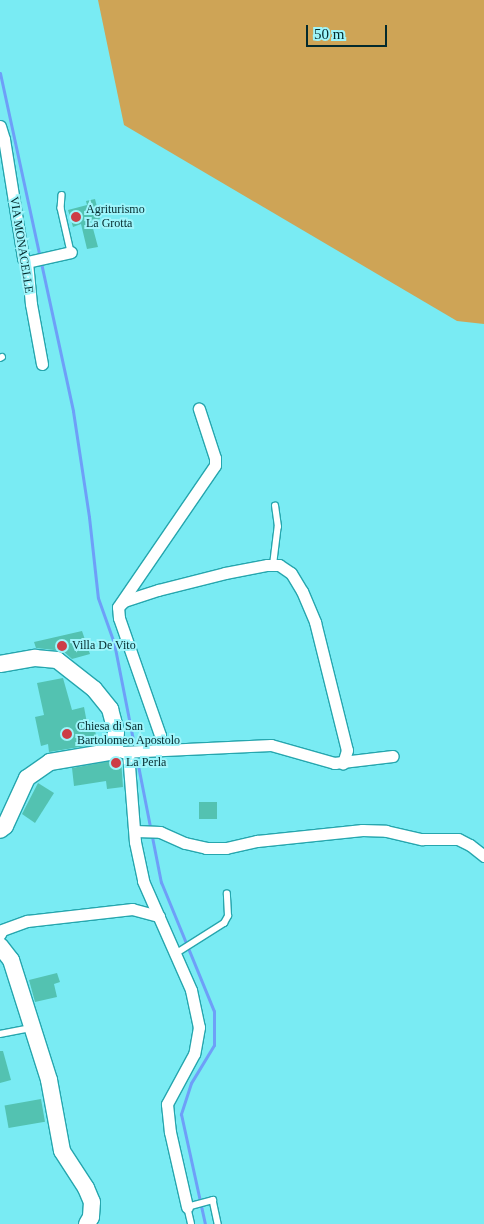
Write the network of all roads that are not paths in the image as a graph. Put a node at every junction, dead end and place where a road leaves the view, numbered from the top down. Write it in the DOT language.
graph roads {
  1 [pos="0,126"];
  2 [pos="62,194"];
  3 [pos="71,252"];
  4 [pos="26,262"];
  5 [pos="42,364"];
  6 [pos="200,409"];
  7 [pos="275,506"];
  8 [pos="272,565"];
  9 [pos="121,604"];
  10 [pos="0,664"];
  11 [pos="161,750"];
  12 [pos="121,752"];
  13 [pos="393,756"];
  14 [pos="343,763"];
  15 [pos="0,830"];
  16 [pos="135,831"];
  17 [pos="484,856"];
  18 [pos="227,894"];
  19 [pos="159,916"];
  20 [pos="0,934"];
  21 [pos="0,946"];
  22 [pos="180,951"];
  23 [pos="32,1027"];
  24 [pos="0,1034"];
  25 [pos="187,1207"];
  26 [pos="87,1224"];
  27 [pos="191,1224"];
  28 [pos="218,1224"];
  1 -- 4 [label="street, VIA MONACELLE"];
  2 -- 3 [label="lane"];
  3 -- 4 [label="street"];
  4 -- 5 [label="street, VIA MONACELLE"];
  6 -- 9 [label="street"];
  7 -- 8 [label="lane"];
  8 -- 9 [label="street"];
  8 -- 14 [label="street"];
  9 -- 11 [label="street"];
  10 -- 12 [label="main road"];
  11 -- 12 [label="street"];
  11 -- 14 [label="street"];
  12 -- 15 [label="main road"];
  12 -- 16 [label="street"];
  13 -- 14 [label="street"];
  16 -- 17 [label="street"];
  16 -- 19 [label="street"];
  18 -- 22 [label="lane"];
  19 -- 20 [label="street"];
  19 -- 22 [label="street"];
  21 -- 23 [label="main road"];
  22 -- 25 [label="street"];
  23 -- 24 [label="lane"];
  23 -- 26 [label="main road"];
  25 -- 27 [label="lane"];
  25 -- 28 [label="lane"];
}
